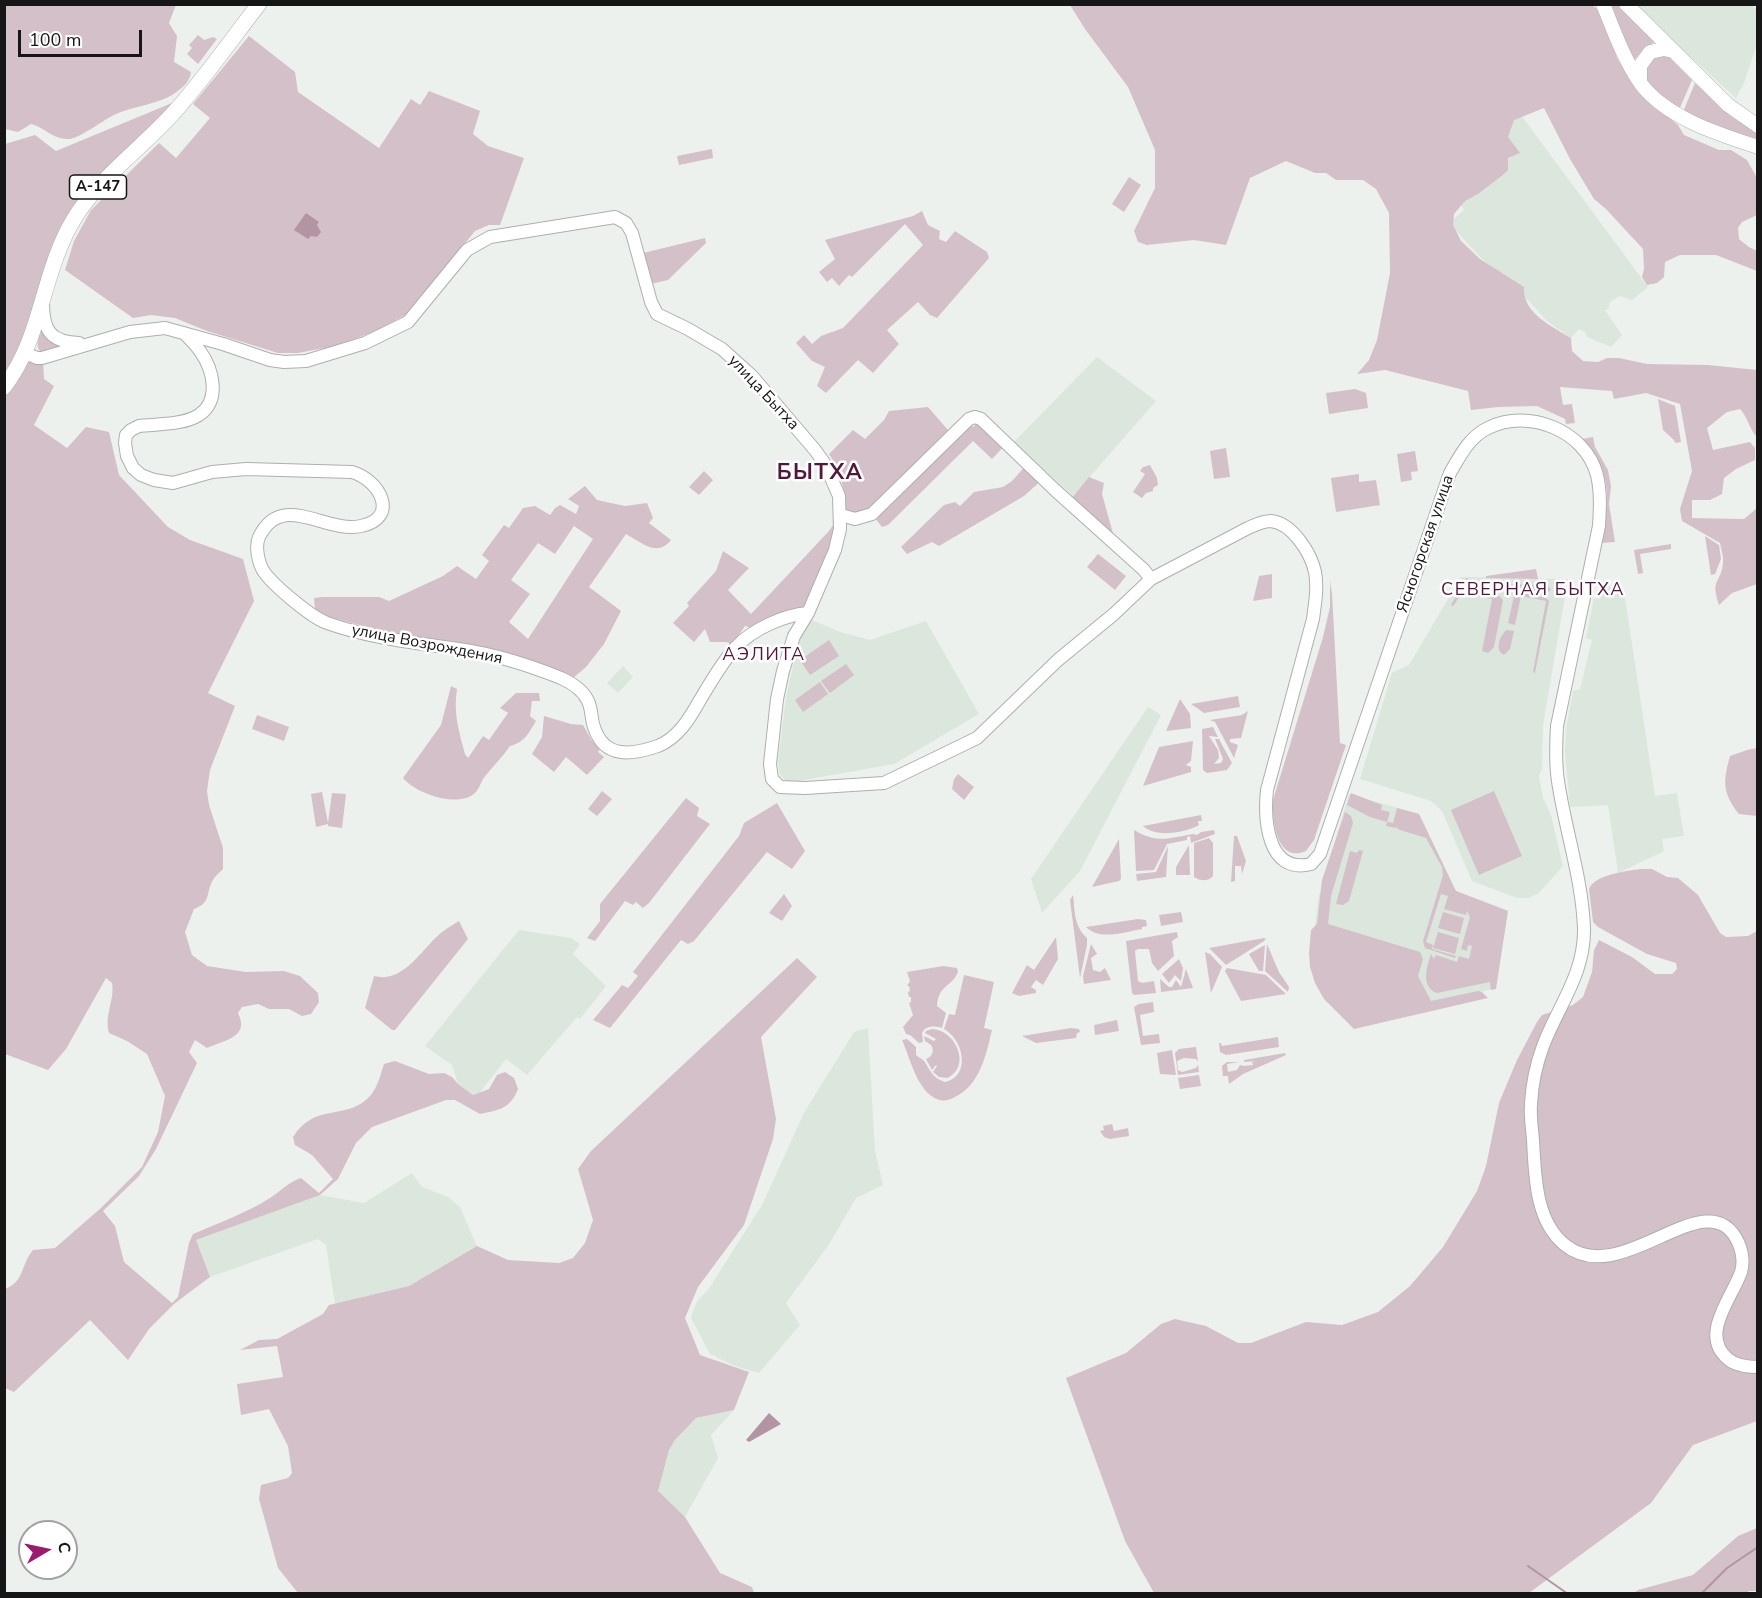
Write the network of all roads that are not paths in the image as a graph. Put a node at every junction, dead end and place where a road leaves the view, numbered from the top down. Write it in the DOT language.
graph roads {
  1 [pos="259,4"];
  2 [pos="1603,4"];
  3 [pos="1626,4"];
  4 [pos="1673,51"];
  5 [pos="1641,83"];
  6 [pos="1758,126"];
  7 [pos="1758,147"];
  8 [pos="43,299"];
  9 [pos="184,333"];
  10 [pos="89,344"];
  11 [pos="224,344"];
  12 [pos="25,353"];
  13 [pos="210,370"];
  14 [pos="4,387"];
  15 [pos="841,515"];
  16 [pos="1151,579"];
  17 [pos="808,613"];
  18 [pos="780,788"];
  19 [pos="1758,1367"];
  1 -- 8 [label="main road, А-147"];
  2 -- 5 [label="main road"];
  3 -- 4 [label="main road"];
  4 -- 5 [label="main road"];
  4 -- 6 [label="main road"];
  5 -- 7 [label="main road"];
  8 -- 10 [label="street"];
  8 -- 12 [label="main road, А-147"];
  9 -- 10 [label="street, улица Бытха"];
  9 -- 11 [label="street, улица Бытха"];
  9 -- 13 [label="street, улица Возрождения"];
  10 -- 12 [label="street, улица Бытха"];
  11 -- 13 [label="street"];
  11 -- 15 [label="street, улица Бытха"];
  12 -- 14 [label="main road, А-147"];
  13 -- 17 [label="street, улица Возрождения"];
  15 -- 16 [label="street"];
  15 -- 17 [label="street, улица Бытха"];
  16 -- 18 [label="street, Ясногорская улица"];
  16 -- 19 [label="street, Ясногорская улица"];
  17 -- 18 [label="street, улица Бытха"];
}
